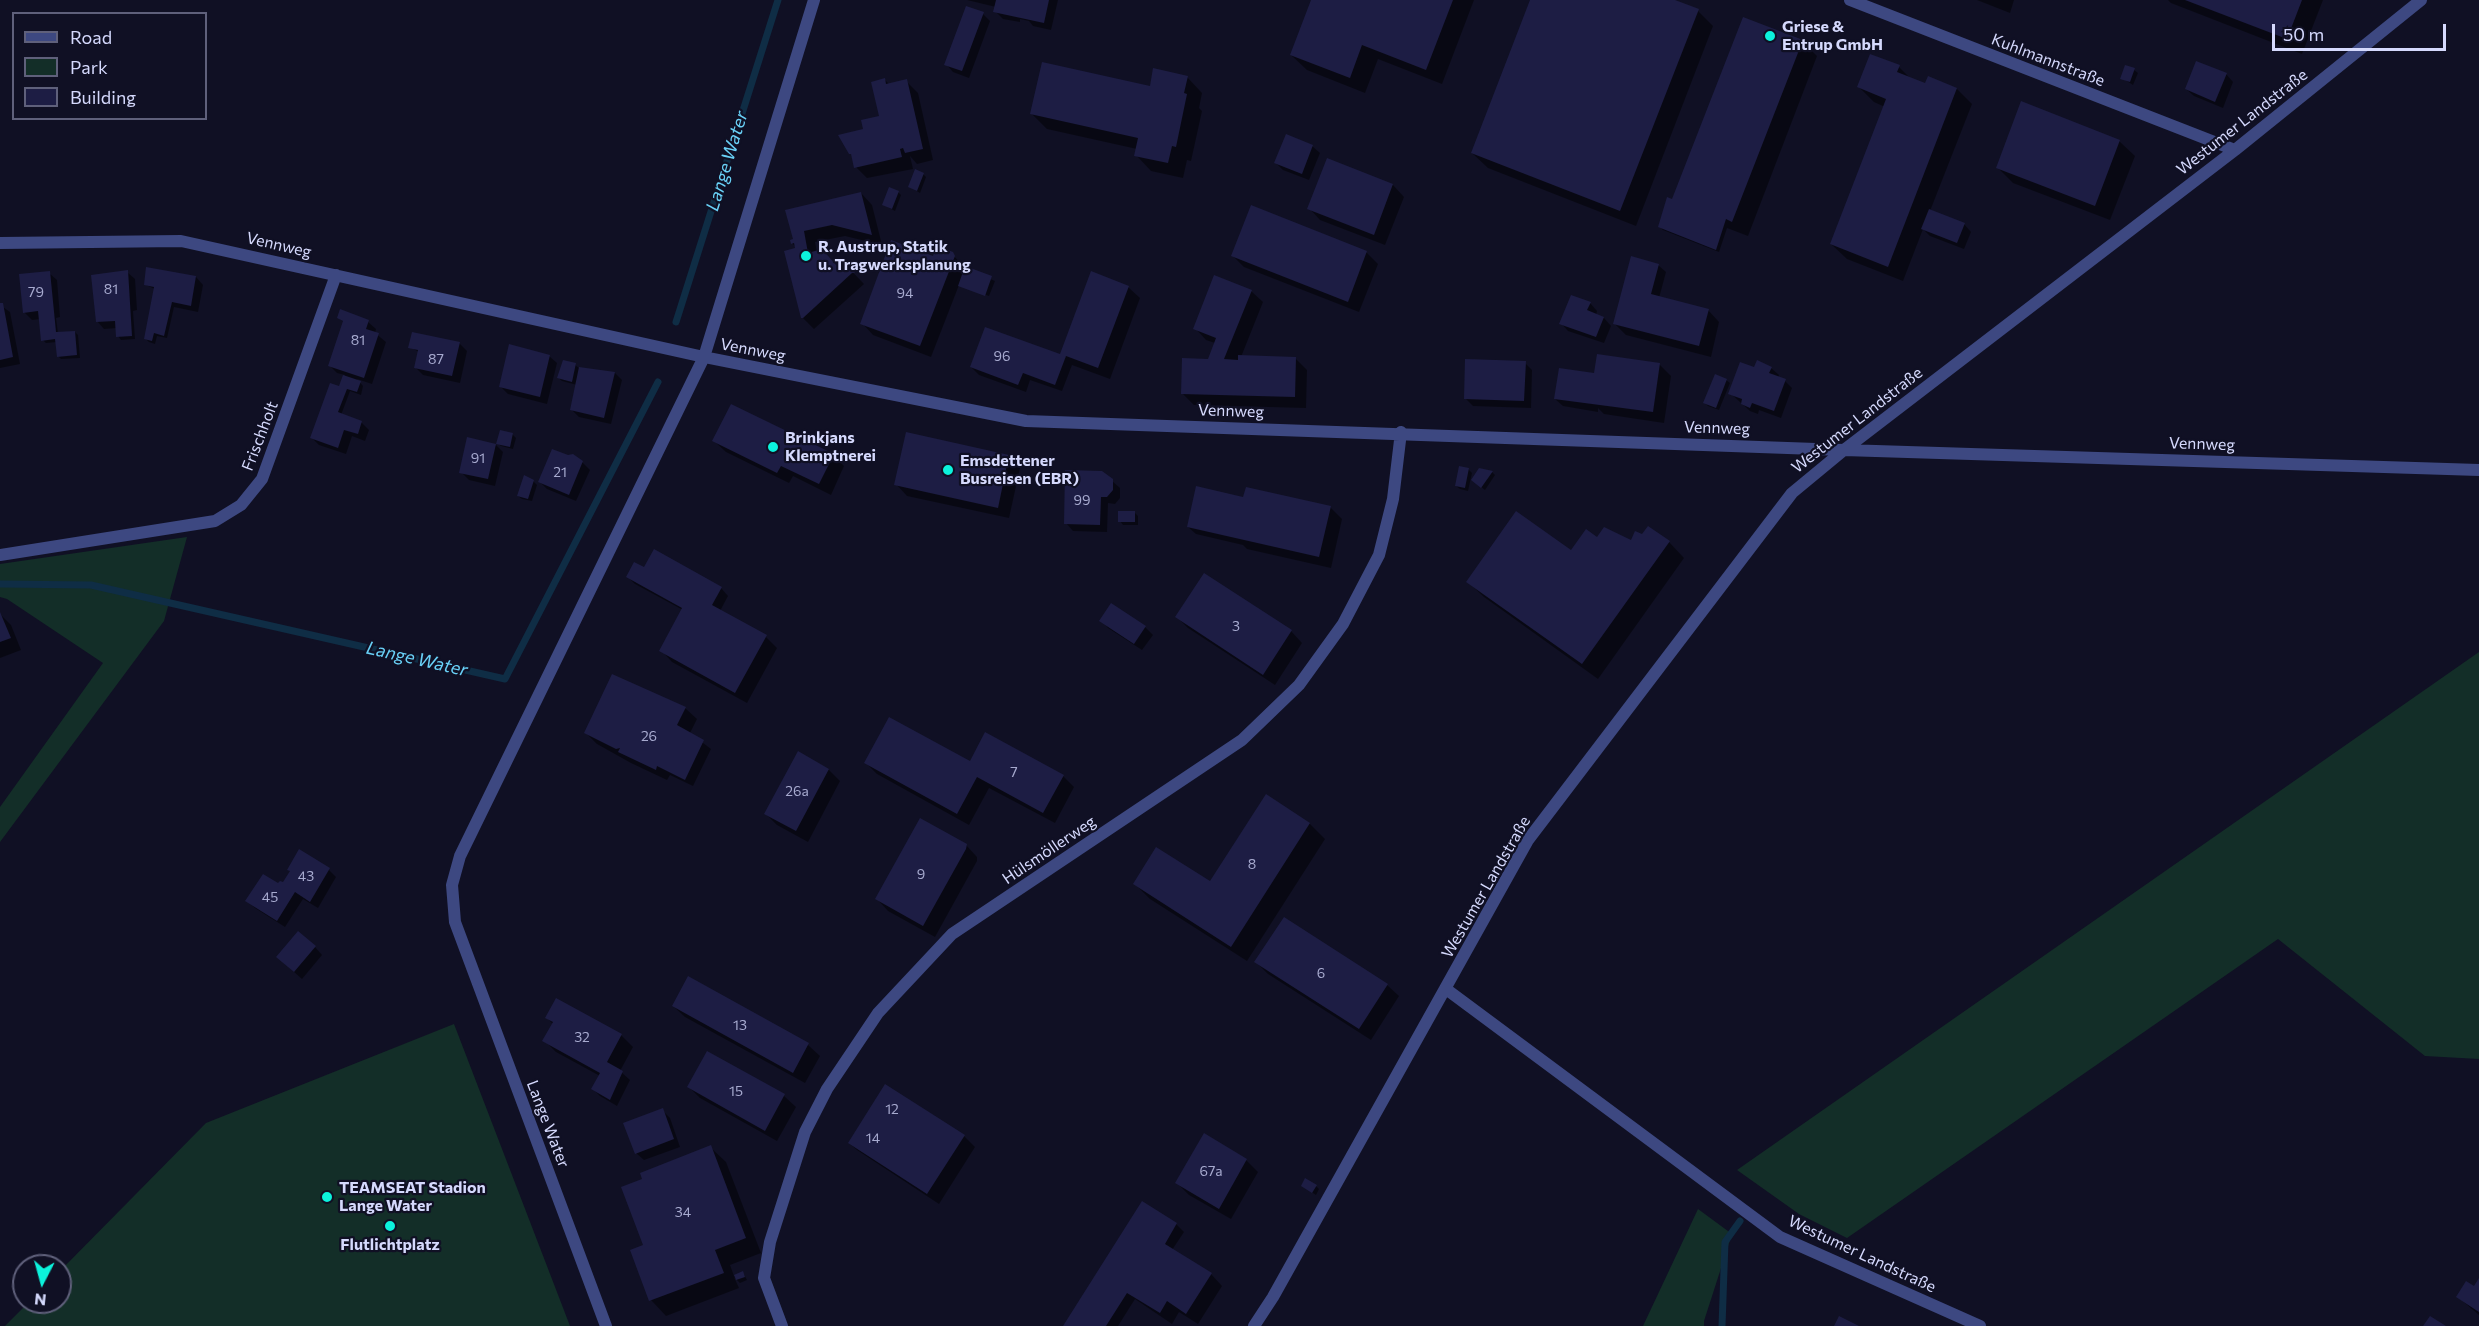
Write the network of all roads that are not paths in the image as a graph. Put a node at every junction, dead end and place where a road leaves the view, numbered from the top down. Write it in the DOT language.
graph roads {
  1 [pos="814,0"];
  2 [pos="1850,0"];
  3 [pos="2421,0"];
  4 [pos="2235,150"];
  5 [pos="0,243"];
  6 [pos="336,275"];
  7 [pos="704,357"];
  8 [pos="1401,432"];
  9 [pos="1844,450"];
  10 [pos="2479,470"];
  11 [pos="0,555"];
  12 [pos="1446,989"];
  13 [pos="606,1326"];
  14 [pos="782,1326"];
  15 [pos="1254,1326"];
  16 [pos="1980,1326"];
  1 -- 7 [label="street, Lange Water"];
  2 -- 4 [label="street, Kuhlmannstraße"];
  3 -- 4 [label="street, Westumer Landstraße"];
  4 -- 9 [label="street, Westumer Landstraße"];
  5 -- 6 [label="street, Vennweg"];
  6 -- 7 [label="street, Vennweg"];
  6 -- 11 [label="street, Frischholt"];
  7 -- 8 [label="street, Vennweg"];
  7 -- 13 [label="street, Lange Water"];
  8 -- 9 [label="street, Vennweg"];
  8 -- 14 [label="street, Hülsmöllerweg"];
  9 -- 10 [label="street, Vennweg"];
  9 -- 12 [label="street, Westumer Landstraße"];
  12 -- 15 [label="street, Westumer Landstraße"];
  12 -- 16 [label="street, Westumer Landstraße"];
}
